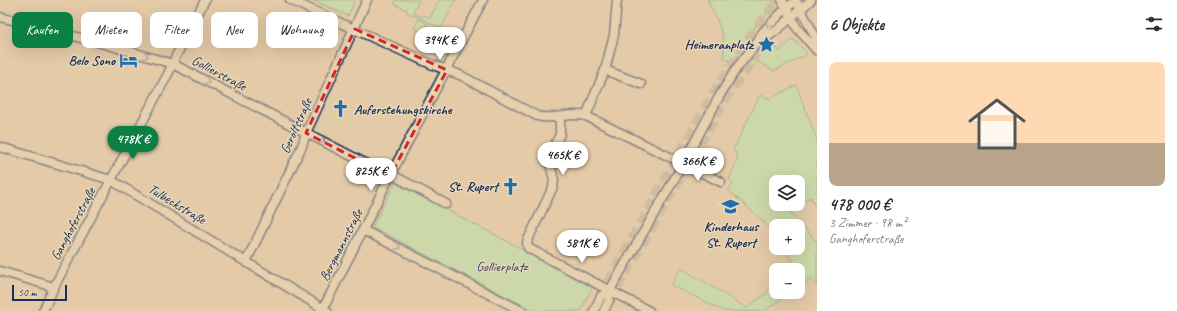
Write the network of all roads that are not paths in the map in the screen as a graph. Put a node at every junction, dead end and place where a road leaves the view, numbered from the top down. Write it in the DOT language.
graph roads {
  1 [pos="205,0"];
  2 [pos="290,0"];
  3 [pos="368,0"];
  4 [pos="484,0"];
  5 [pos="617,0"];
  6 [pos="782,0"];
  7 [pos="796,0"];
  8 [pos="811,0"];
  9 [pos="786,8"];
  10 [pos="800,9"];
  11 [pos="0,17"];
  12 [pos="791,18"];
  13 [pos="355,29"];
  14 [pos="817,40"];
  15 [pos="756,44"];
  16 [pos="817,51"];
  17 [pos="173,64"];
  18 [pos="447,70"];
  19 [pos="604,70"];
  20 [pos="640,84"];
  21 [pos="586,116"];
  22 [pos="560,117"];
  23 [pos="306,133"];
  24 [pos="0,147"];
  25 [pos="683,164"];
  26 [pos="391,175"];
  27 [pos="111,180"];
  28 [pos="721,182"];
  29 [pos="446,204"];
  30 [pos="363,230"];
  31 [pos="246,262"];
  32 [pos="0,271"];
  33 [pos="54,288"];
  34 [pos="610,290"];
  35 [pos="324,310"];
  36 [pos="43,311"];
  37 [pos="522,311"];
  38 [pos="594,311"];
  39 [pos="604,311"];
  40 [pos="649,311"];
  1 -- 17 [label="street, Ganghoferstraße"];
  2 -- 13 [label="street"];
  3 -- 13 [label="street, Geroltstraße"];
  4 -- 18 [label="street, Bergmannstraße"];
  5 -- 19 [label="street"];
  6 -- 9 [label="street"];
  7 -- 9 [label="street"];
  7 -- 10 [label="street"];
  8 -- 10 [label="street"];
  9 -- 12 [label="street"];
  9 -- 15 [label="street, one-way"];
  10 -- 12 [label="street"];
  10 -- 14 [label="street"];
  11 -- 17 [label="street, Gollierstraße, one-way"];
  12 -- 15 [label="street"];
  12 -- 16 [label="street"];
  13 -- 18 [label="street"];
  13 -- 23 [label="street, Geroltstraße"];
  15 -- 25 [label="street"];
  17 -- 23 [label="street, Gollierstraße, one-way"];
  17 -- 27 [label="street, Ganghoferstraße"];
  18 -- 22 [label="street"];
  18 -- 26 [label="street, Bergmannstraße"];
  19 -- 20 [label="street"];
  19 -- 21 [label="street"];
  21 -- 22 [label="street"];
  21 -- 25 [label="street"];
  22 -- 34 [label="street"];
  23 -- 26 [label="street, Gollierstraße, one-way"];
  23 -- 31 [label="street, Geroltstraße"];
  24 -- 27 [label="street, Tulbeckstraße"];
  25 -- 28 [label="street"];
  25 -- 34 [label="street"];
  26 -- 29 [label="street"];
  26 -- 30 [label="street, Bergmannstraße"];
  27 -- 31 [label="street, Tulbeckstraße"];
  27 -- 33 [label="street, Ganghoferstraße"];
  30 -- 35 [label="street, Bergmannstraße"];
  30 -- 37 [label="street, one-way"];
  31 -- 35 [label="street, Tulbeckstraße"];
  32 -- 33 [label="street"];
  33 -- 36 [label="street, Ganghoferstraße"];
  34 -- 38 [label="street"];
  34 -- 39 [label="street"];
  34 -- 40 [label="street"];
}
